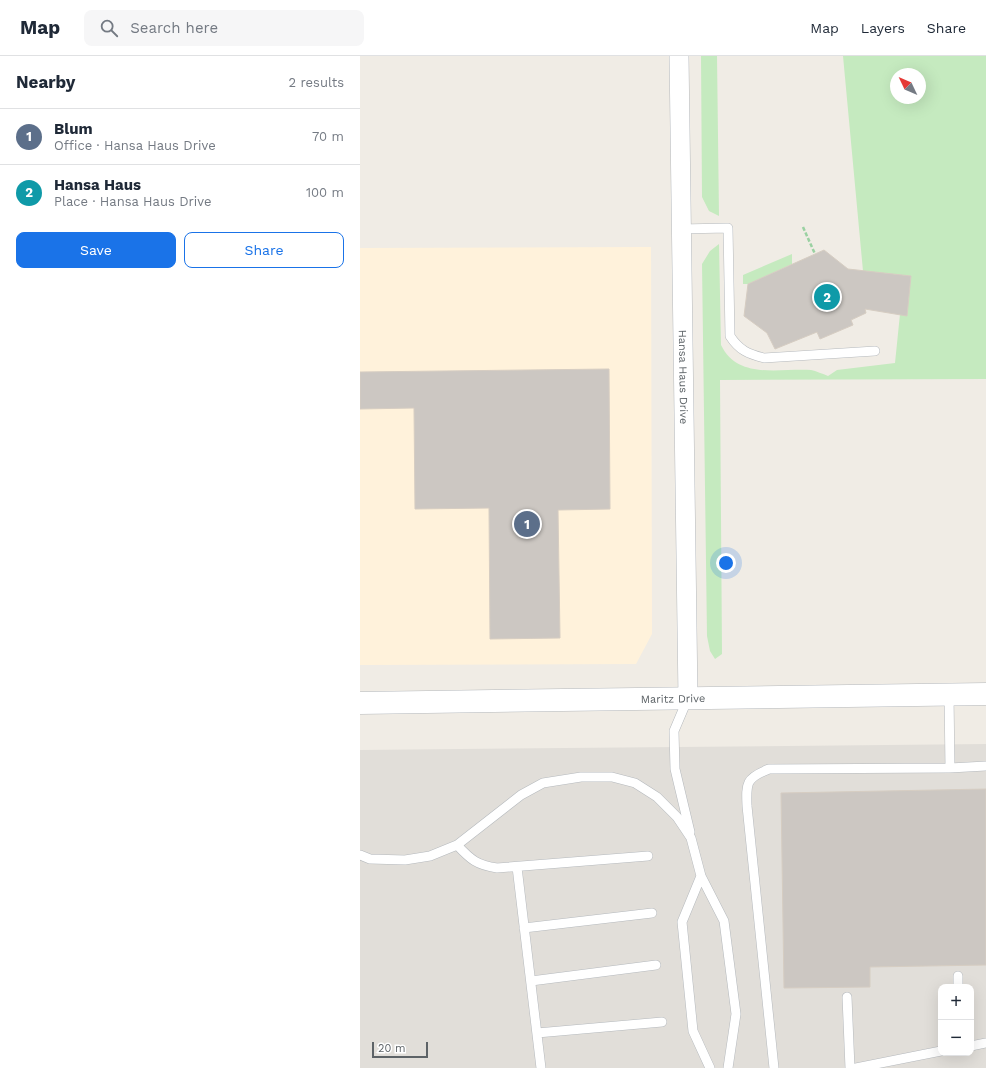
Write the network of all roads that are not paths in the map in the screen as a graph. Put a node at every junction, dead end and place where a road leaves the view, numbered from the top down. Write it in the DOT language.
graph roads {
  1 [pos="679,56"];
  2 [pos="680,229"];
  3 [pos="875,350"];
  4 [pos="949,694"];
  5 [pos="986,694"];
  6 [pos="688,698"];
  7 [pos="360,703"];
  8 [pos="986,766"];
  9 [pos="950,768"];
  10 [pos="691,838"];
  11 [pos="457,845"];
  12 [pos="360,855"];
  13 [pos="648,856"];
  14 [pos="517,867"];
  15 [pos="701,876"];
  16 [pos="652,912"];
  17 [pos="524,928"];
  18 [pos="656,965"];
  19 [pos="958,976"];
  20 [pos="530,981"];
  21 [pos="958,984"];
  22 [pos="848,997"];
  23 [pos="662,1022"];
  24 [pos="537,1033"];
  25 [pos="986,1043"];
  26 [pos="974,1045"];
  27 [pos="938,1052"];
  28 [pos="541,1068"];
  29 [pos="710,1068"];
  30 [pos="728,1068"];
  31 [pos="774,1068"];
  32 [pos="850,1068"];
  33 [pos="856,1068"];
  1 -- 2 [label="street, Hansa Haus Drive"];
  2 -- 3 [label="lane"];
  2 -- 6 [label="street, Hansa Haus Drive"];
  4 -- 5 [label="street, Maritz Drive"];
  4 -- 6 [label="street, Maritz Drive"];
  4 -- 9 [label="lane"];
  6 -- 7 [label="street, Maritz Drive"];
  6 -- 10 [label="lane"];
  8 -- 9 [label="lane"];
  9 -- 31 [label="lane"];
  10 -- 11 [label="lane"];
  10 -- 15 [label="lane"];
  11 -- 12 [label="lane"];
  11 -- 14 [label="lane"];
  13 -- 14 [label="lane"];
  14 -- 17 [label="lane"];
  15 -- 29 [label="lane"];
  15 -- 30 [label="lane"];
  16 -- 17 [label="lane"];
  17 -- 20 [label="lane"];
  18 -- 20 [label="lane"];
  19 -- 21 [label="lane"];
  20 -- 24 [label="lane"];
  22 -- 32 [label="lane"];
  23 -- 24 [label="lane"];
  24 -- 28 [label="lane"];
  25 -- 26 [label="lane"];
  27 -- 33 [label="lane"];
}
